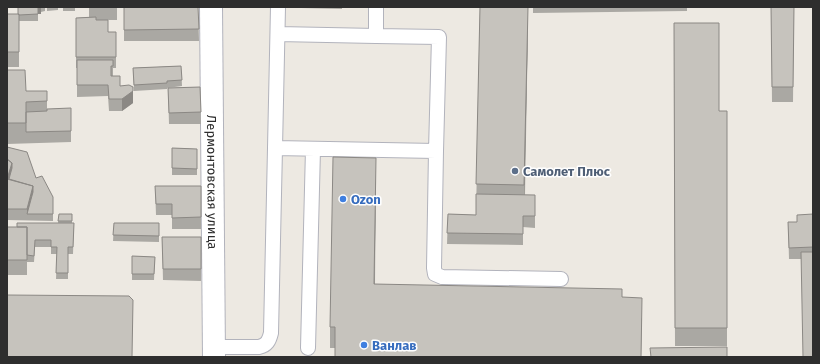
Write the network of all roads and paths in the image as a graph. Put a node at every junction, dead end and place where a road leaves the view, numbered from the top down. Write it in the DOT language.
graph roads {
  1 [pos="211,7"];
  2 [pos="278,7"];
  3 [pos="376,7"];
  4 [pos="278,34"];
  5 [pos="376,36"];
  6 [pos="276,148"];
  7 [pos="313,149"];
  8 [pos="436,151"];
  9 [pos="561,279"];
  10 [pos="308,348"];
  11 [pos="214,352"];
  1 -- 11 [label="street, Лермонтовская улица"];
  2 -- 4 [label="lane"];
  3 -- 5 [label="lane"];
  4 -- 5 [label="lane"];
  4 -- 6 [label="lane"];
  5 -- 8 [label="lane"];
  6 -- 7 [label="lane"];
  6 -- 11 [label="lane"];
  7 -- 8 [label="lane"];
  7 -- 10 [label="lane"];
  8 -- 9 [label="lane"];
}
